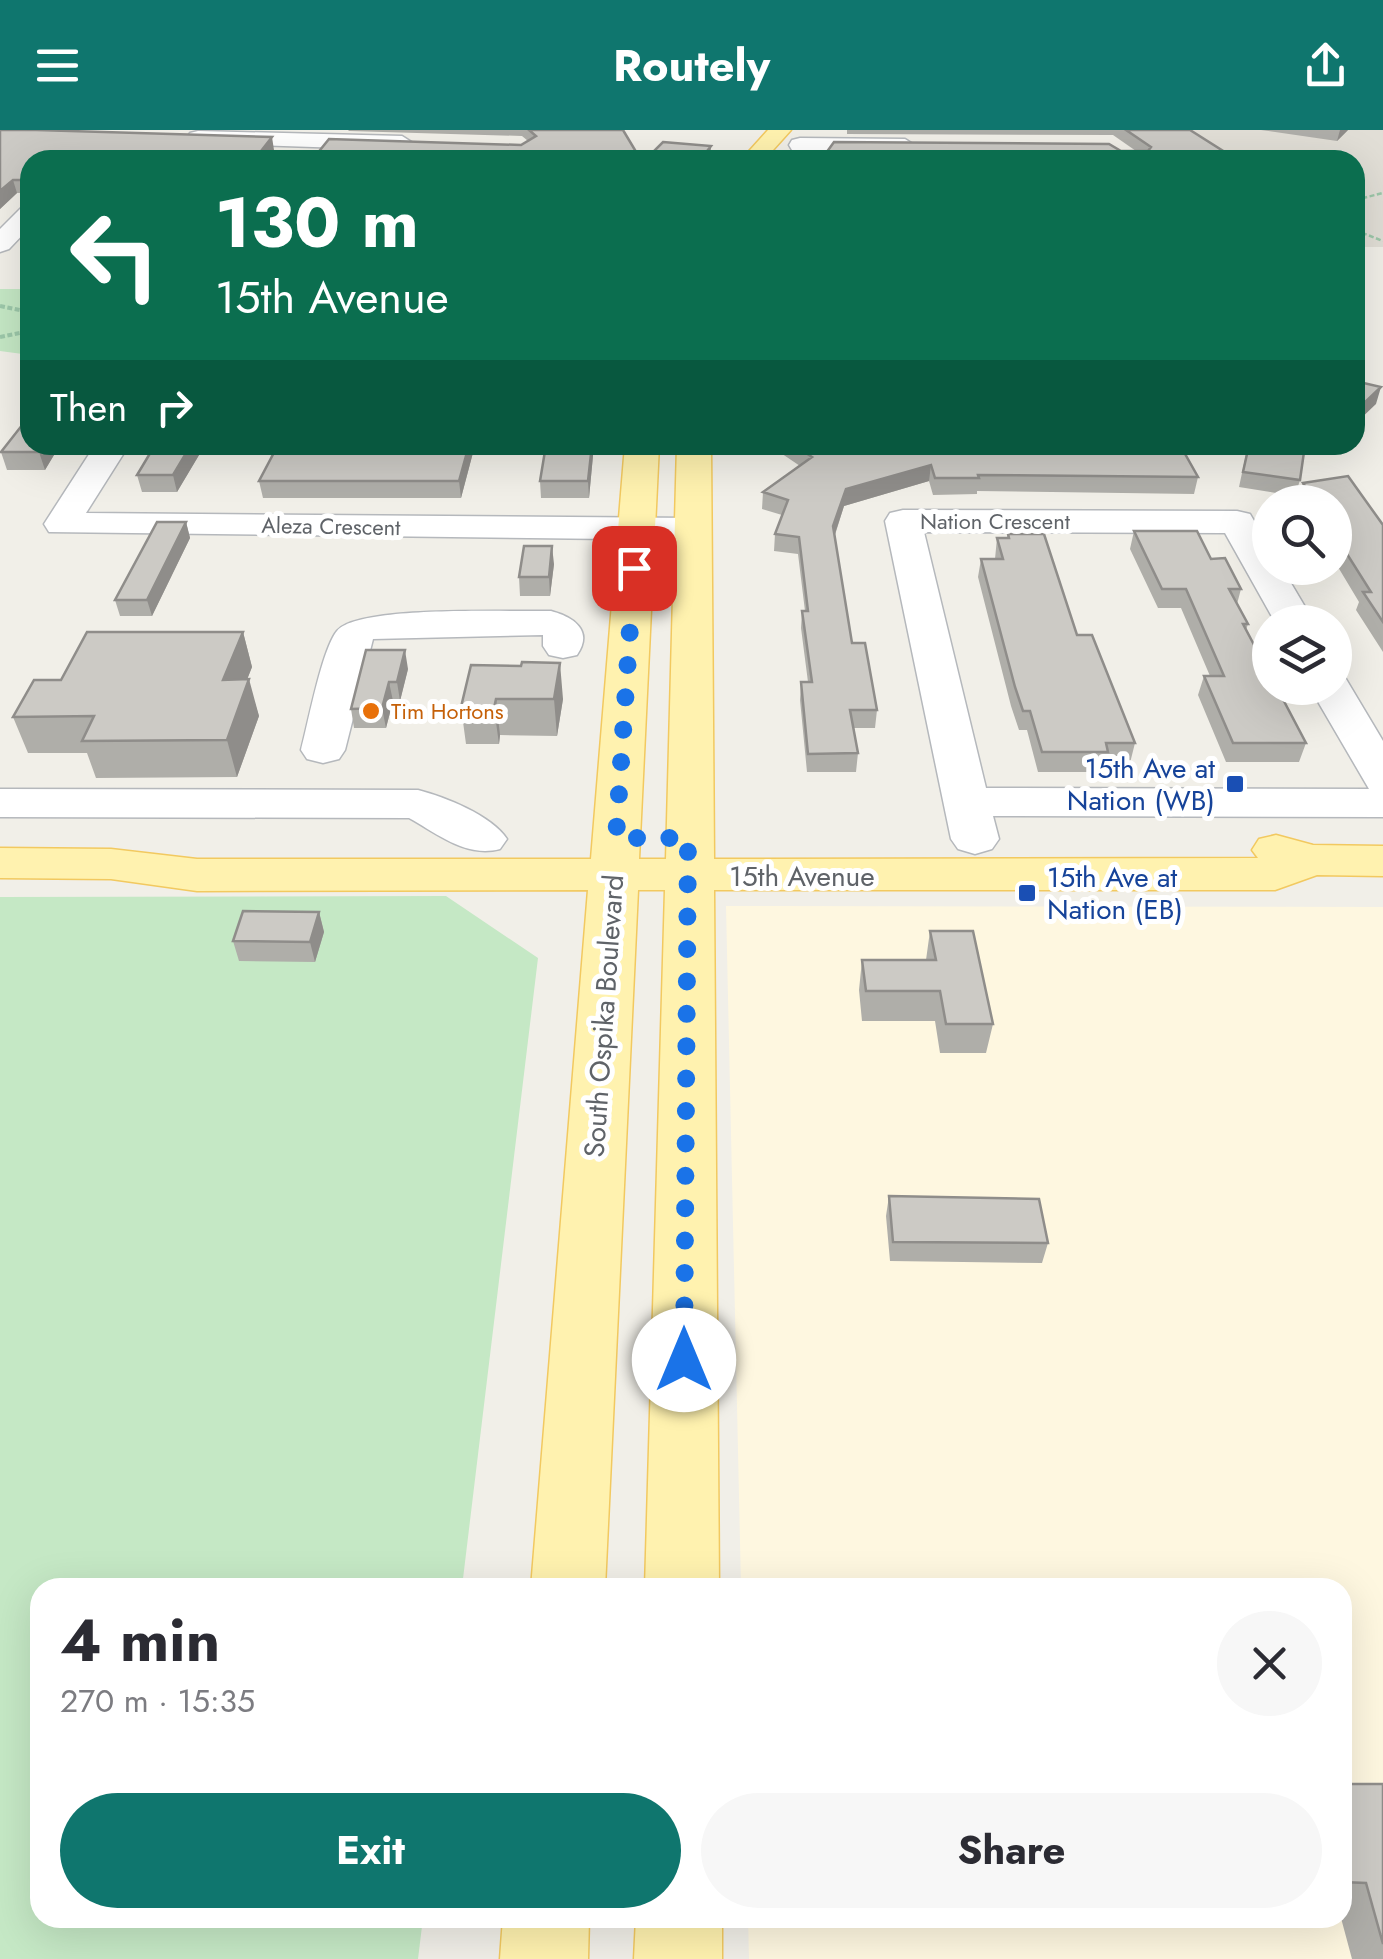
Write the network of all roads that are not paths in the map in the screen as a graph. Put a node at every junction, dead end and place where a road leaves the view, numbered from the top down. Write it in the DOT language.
graph roads {
  1 [pos="780,130"];
  2 [pos="174,137"];
  3 [pos="424,144"];
  4 [pos="800,145"];
  5 [pos="935,146"];
  6 [pos="304,150"];
  7 [pos="761,150"];
  8 [pos="20,223"];
  9 [pos="0,244"];
  10 [pos="106,455"];
  11 [pos="642,455"];
  12 [pos="694,455"];
  13 [pos="638,529"];
  14 [pos="693,529"];
  15 [pos="1284,605"];
  16 [pos="563,646"];
  17 [pos="1341,705"];
  18 [pos="323,750"];
  19 [pos="1383,779"];
  20 [pos="1383,802"];
  21 [pos="0,803"];
  22 [pos="971,821"];
  23 [pos="483,839"];
  24 [pos="615,858"];
  25 [pos="688,858"];
  26 [pos="1312,860"];
  27 [pos="1383,861"];
  28 [pos="0,863"];
  29 [pos="111,864"];
  30 [pos="569,1578"];
  31 [pos="682,1578"];
  32 [pos="546,1928"];
  33 [pos="678,1928"];
  34 [pos="544,1959"];
  35 [pos="678,1959"];
  1 -- 7 [label="main road"];
  2 -- 6 [label="street"];
  3 -- 6 [label="street"];
  4 -- 5 [label="street"];
  8 -- 9 [label="street"];
  10 -- 13 [label="street, Aleza Crescent"];
  11 -- 13 [label="main road, South Ospika Boulevard"];
  12 -- 14 [label="main road"];
  13 -- 14 [label="street, Aleza Crescent"];
  13 -- 24 [label="main road, South Ospika Boulevard"];
  14 -- 25 [label="main road"];
  15 -- 22 [label="street, Nation Crescent"];
  16 -- 18 [label="street"];
  17 -- 19 [label="street"];
  20 -- 22 [label="street, 15th Avenue"];
  21 -- 23 [label="street, 15th Avenue"];
  22 -- 25 [label="main road, 15th Avenue"];
  22 -- 26 [label="main road, 15th Avenue"];
  23 -- 24 [label="main road, 15th Avenue"];
  23 -- 29 [label="main road, 15th Avenue"];
  24 -- 25 [label="main road, 15th Avenue"];
  24 -- 29 [label="main road, 15th Avenue"];
  24 -- 30 [label="main road, South Ospika Boulevard"];
  25 -- 26 [label="main road, 15th Avenue"];
  25 -- 31 [label="main road"];
  26 -- 27 [label="main road, 15th Avenue"];
  28 -- 29 [label="main road, 15th Avenue"];
  32 -- 34 [label="main road"];
  33 -- 35 [label="main road"];
}
